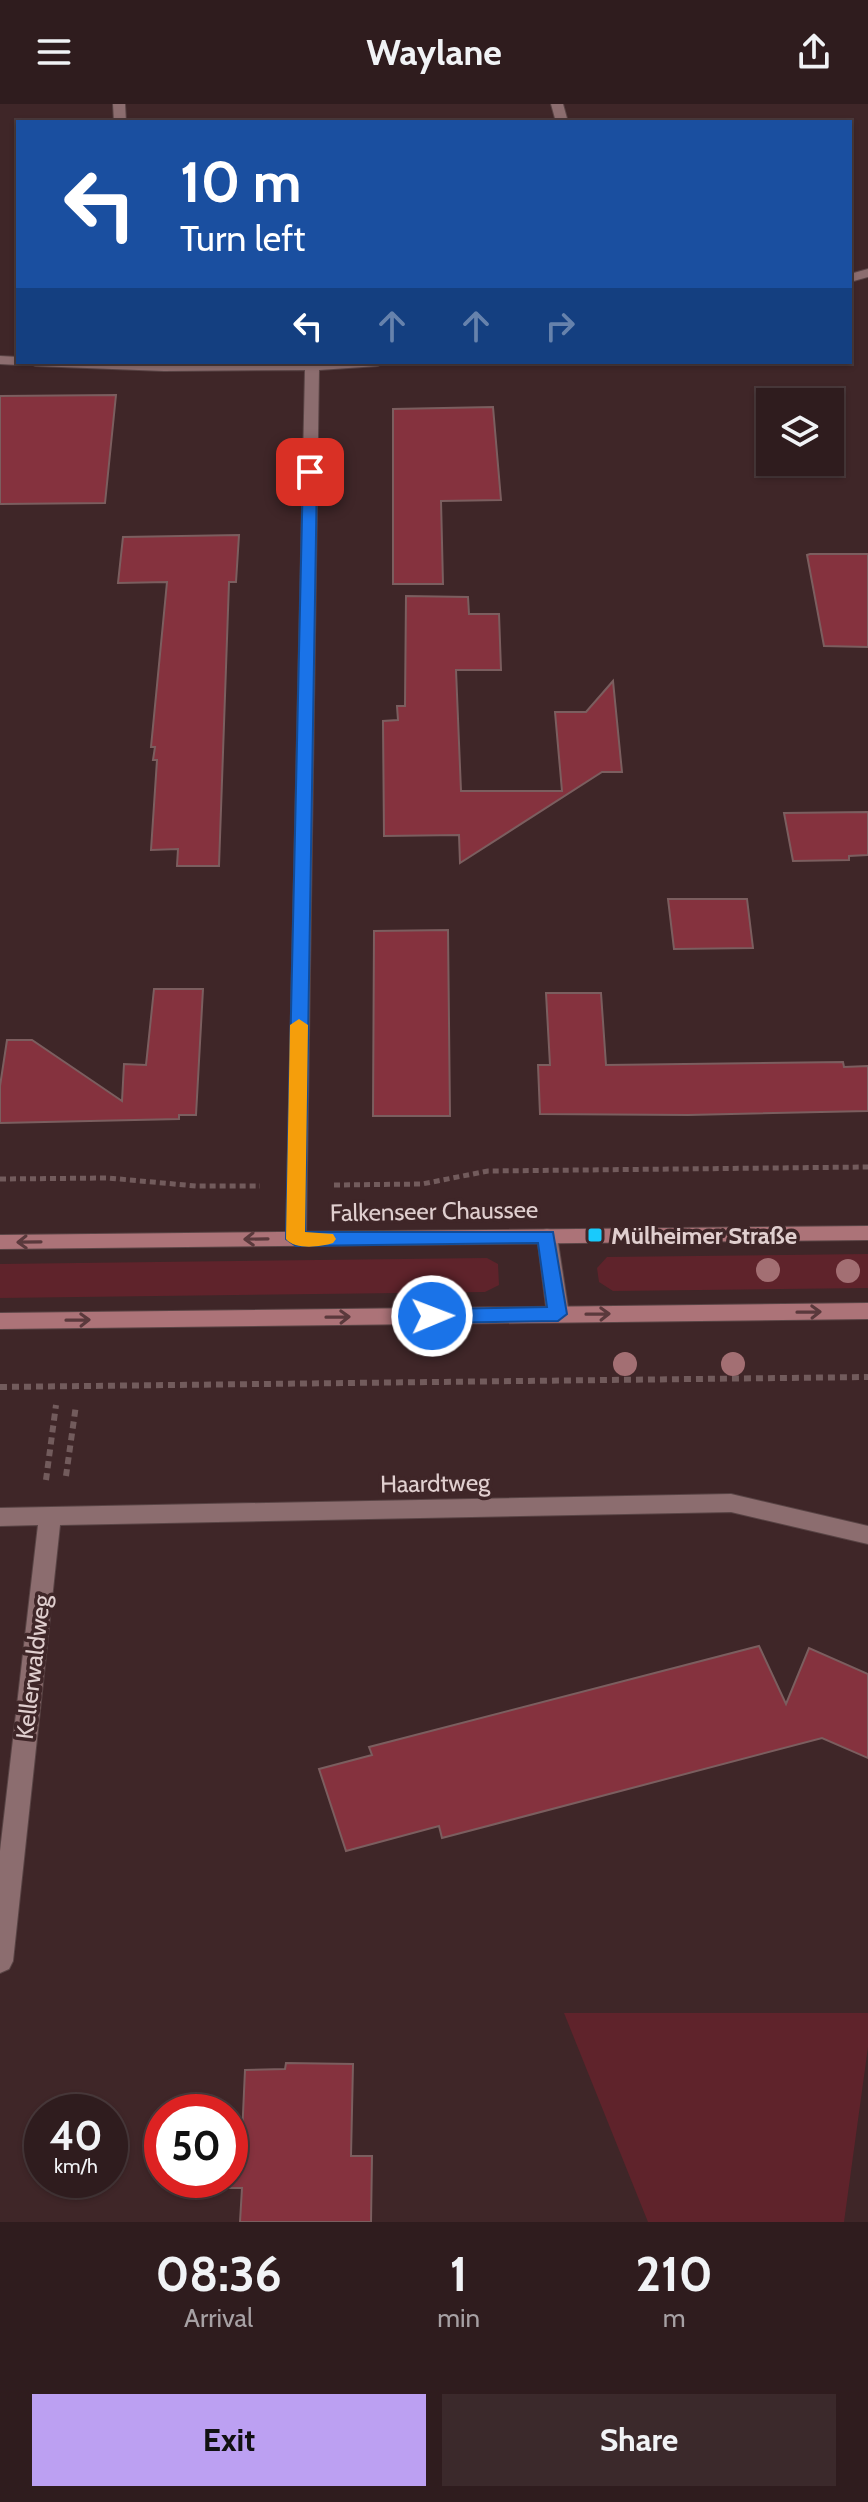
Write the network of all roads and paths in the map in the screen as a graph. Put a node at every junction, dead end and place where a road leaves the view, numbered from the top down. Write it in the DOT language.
graph roads {
  1 [pos="130,364"];
  2 [pos="352,364"];
  3 [pos="312,367"];
  4 [pos="868,1167"];
  5 [pos="0,1179"];
  6 [pos="381,1185"];
  7 [pos="196,1186"];
  8 [pos="868,1233"];
  9 [pos="547,1236"];
  10 [pos="296,1239"];
  11 [pos="0,1242"];
  12 [pos="868,1311"];
  13 [pos="558,1314"];
  14 [pos="0,1321"];
  15 [pos="868,1377"];
  16 [pos="0,1387"];
  17 [pos="56,1405"];
  18 [pos="76,1405"];
  19 [pos="0,1517"];
  20 [pos="50,1517"];
  21 [pos="868,1535"];
  22 [pos="0,1961"];
  1 -- 3 [label="street"];
  2 -- 3 [label="street"];
  3 -- 10 [label="street"];
  4 -- 6 [label="path"];
  5 -- 7 [label="path"];
  8 -- 9 [label="main road, Falkenseer Chaussee"];
  9 -- 10 [label="main road, Falkenseer Chaussee"];
  9 -- 13 [label="street"];
  10 -- 11 [label="main road, Falkenseer Chaussee, one-way"];
  13 -- 12 [label="main road, one-way"];
  14 -- 13 [label="main road, one-way"];
  15 -- 16 [label="path"];
  17 -- 20 [label="path"];
  18 -- 20 [label="path"];
  19 -- 20 [label="street, Haardtweg"];
  20 -- 21 [label="street, Haardtweg"];
  20 -- 22 [label="street, Kellerwaldweg"];
}
